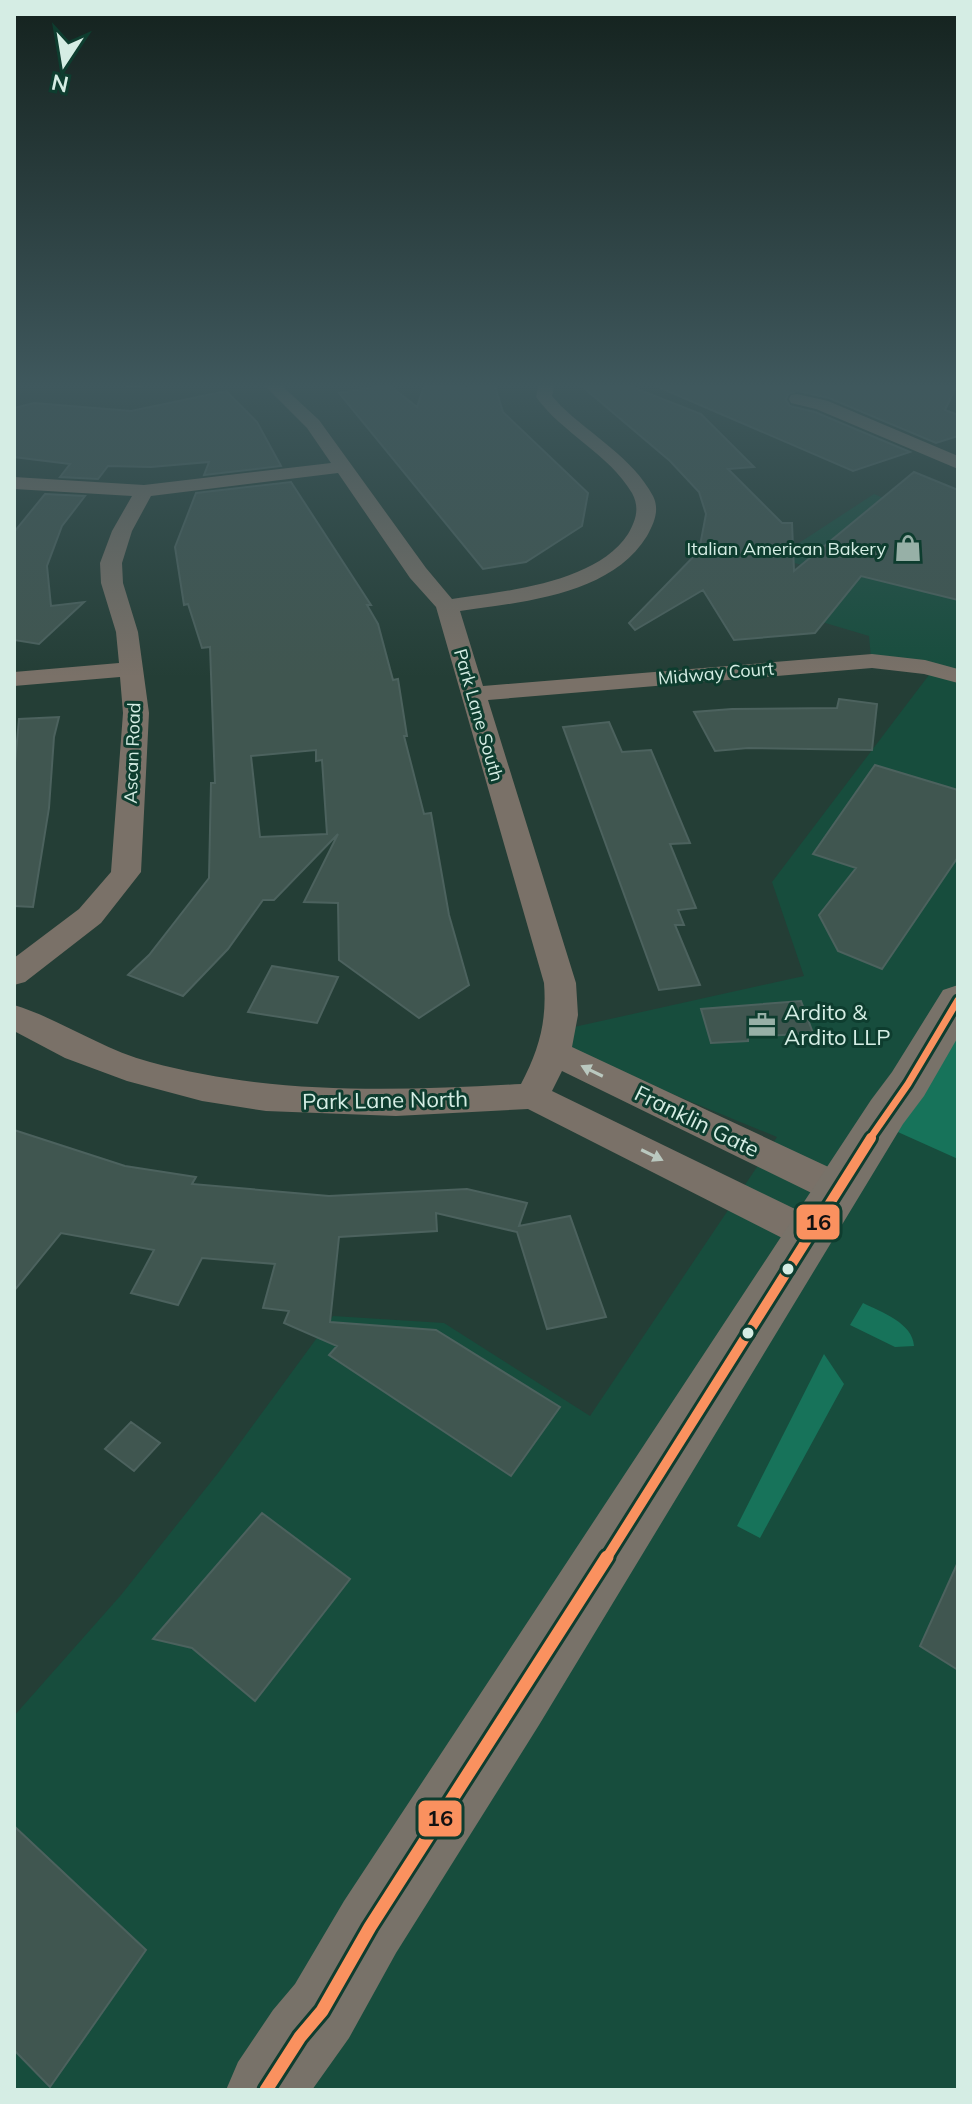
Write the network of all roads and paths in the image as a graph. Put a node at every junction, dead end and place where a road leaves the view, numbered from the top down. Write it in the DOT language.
graph roads {
  1 [pos="225,481"];
  2 [pos="351,481"];
  3 [pos="633,481"];
  4 [pos="14,483"];
  5 [pos="144,491"];
  6 [pos="447,606"];
  7 [pos="131,669"];
  8 [pos="958,676"];
  9 [pos="14,679"];
  10 [pos="472,694"];
  11 [pos="14,974"];
  12 [pos="958,1000"];
  13 [pos="14,1017"];
  14 [pos="555,1053"];
  15 [pos="532,1096"];
  16 [pos="839,1189"];
  17 [pos="812,1235"];
  18 [pos="266,2090"];
  1 -- 5 [label="street"];
  2 -- 6 [label="street, Park Lane South"];
  3 -- 6 [label="street"];
  4 -- 5 [label="street"];
  5 -- 7 [label="street, Ascan Road"];
  6 -- 10 [label="street, Park Lane South"];
  7 -- 9 [label="street"];
  7 -- 11 [label="street, Ascan Road"];
  8 -- 10 [label="street, Midway Court"];
  10 -- 14 [label="street, Park Lane South"];
  12 -- 16 [label="main road"];
  13 -- 15 [label="street, Park Lane North"];
  14 -- 15 [label="street, Park Lane South"];
  16 -- 14 [label="street, Franklin Gate, one-way"];
  15 -- 17 [label="street, one-way"];
  16 -- 17 [label="main road"];
  17 -- 18 [label="main road"];
}
